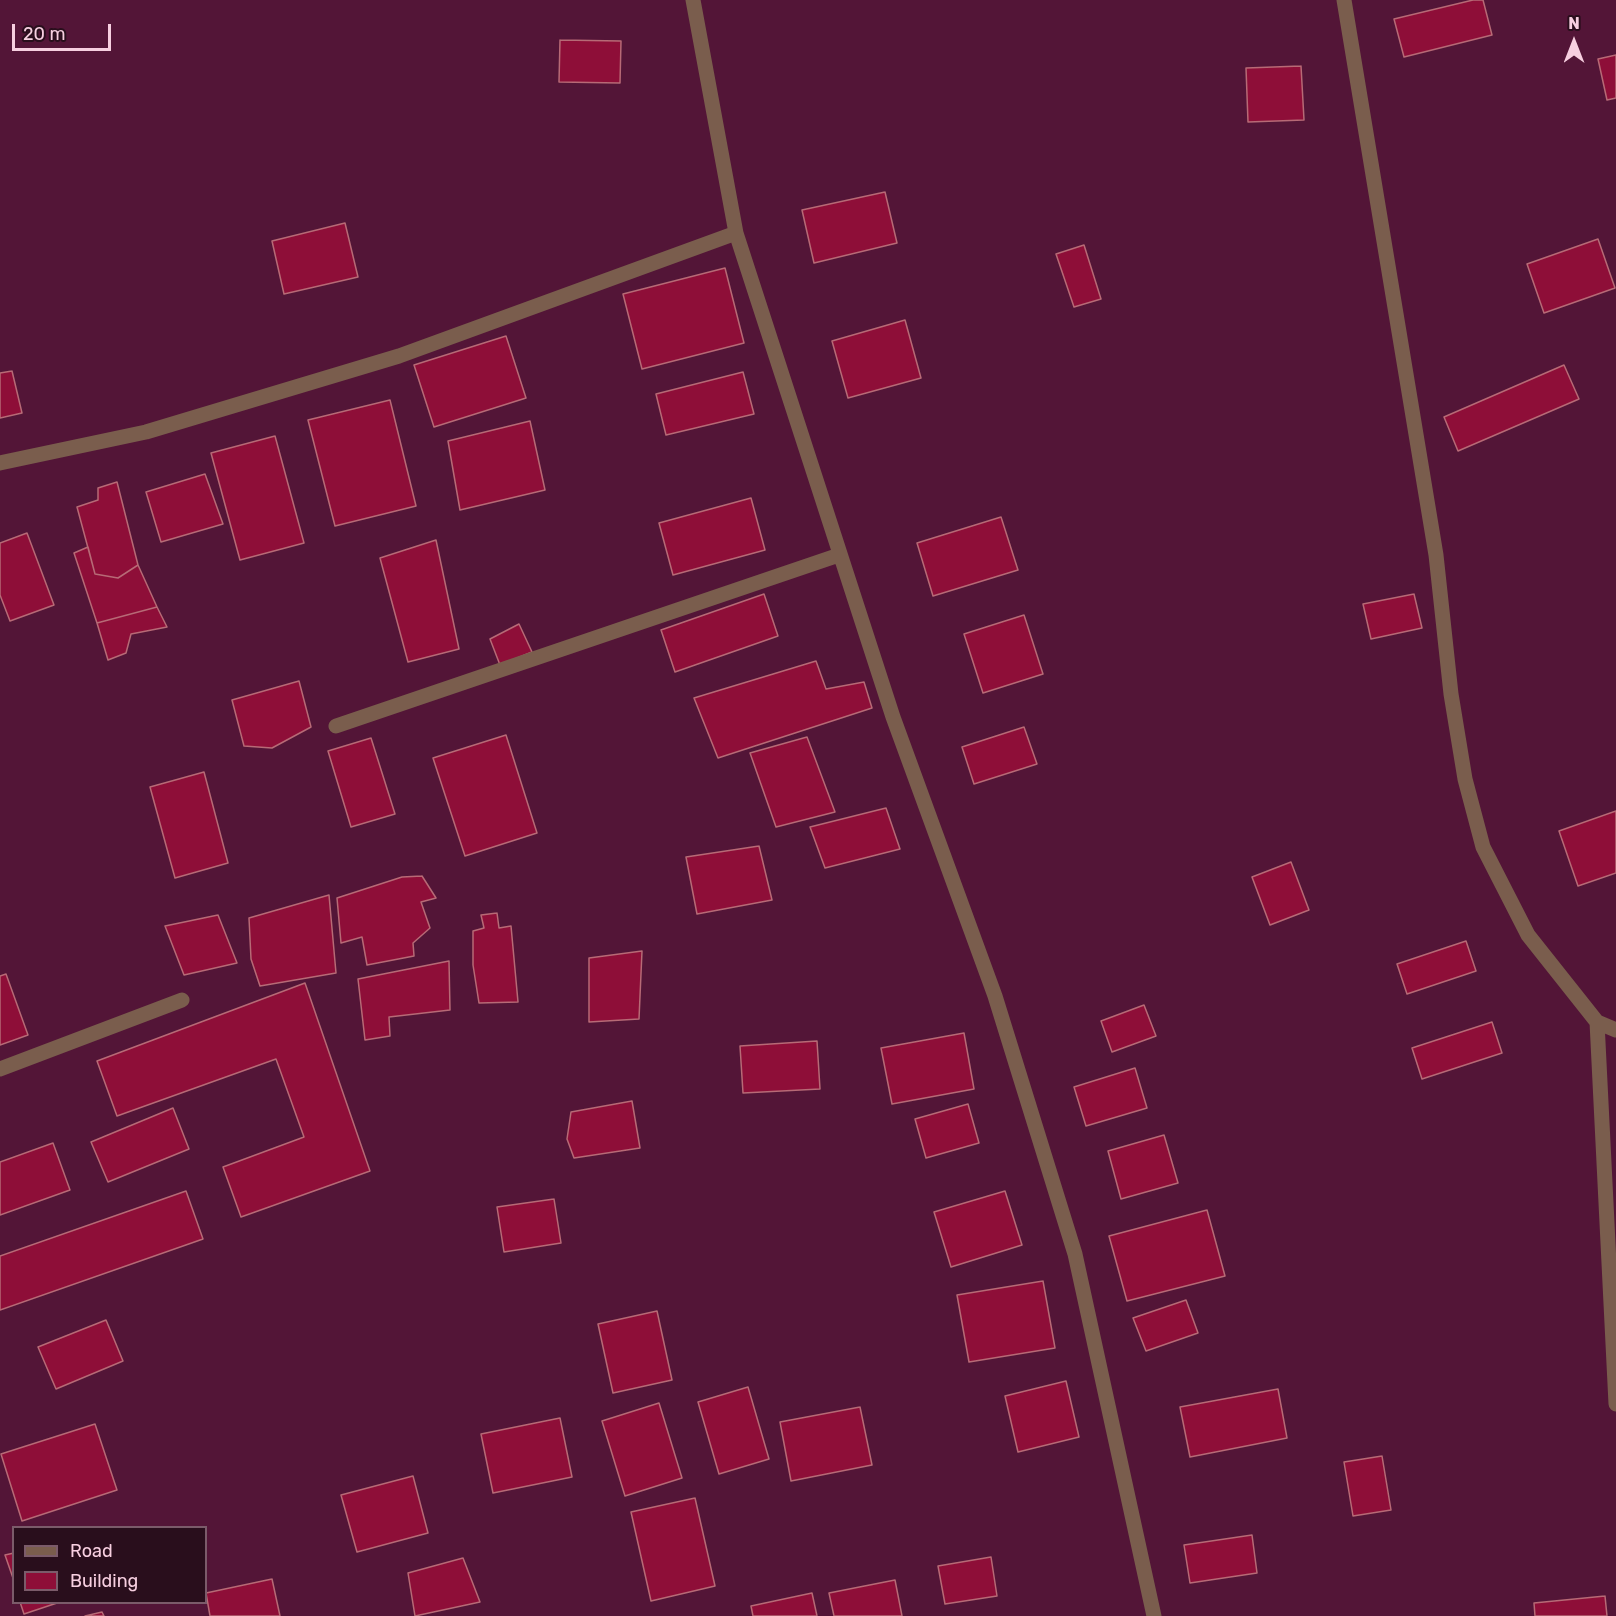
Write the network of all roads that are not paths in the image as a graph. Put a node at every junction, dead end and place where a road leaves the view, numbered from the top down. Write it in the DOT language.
graph roads {
  1 [pos="693,0"];
  2 [pos="1344,0"];
  3 [pos="736,233"];
  4 [pos="0,464"];
  5 [pos="838,555"];
  6 [pos="336,726"];
  7 [pos="182,1000"];
  8 [pos="1597,1022"];
  9 [pos="1616,1030"];
  10 [pos="0,1068"];
  11 [pos="1616,1404"];
  12 [pos="1154,1616"];
  1 -- 3 [label="street"];
  2 -- 8 [label="street"];
  3 -- 4 [label="street"];
  3 -- 5 [label="street"];
  5 -- 6 [label="street"];
  5 -- 12 [label="street"];
  7 -- 10 [label="street"];
  8 -- 9 [label="street"];
  8 -- 11 [label="street"];
}
